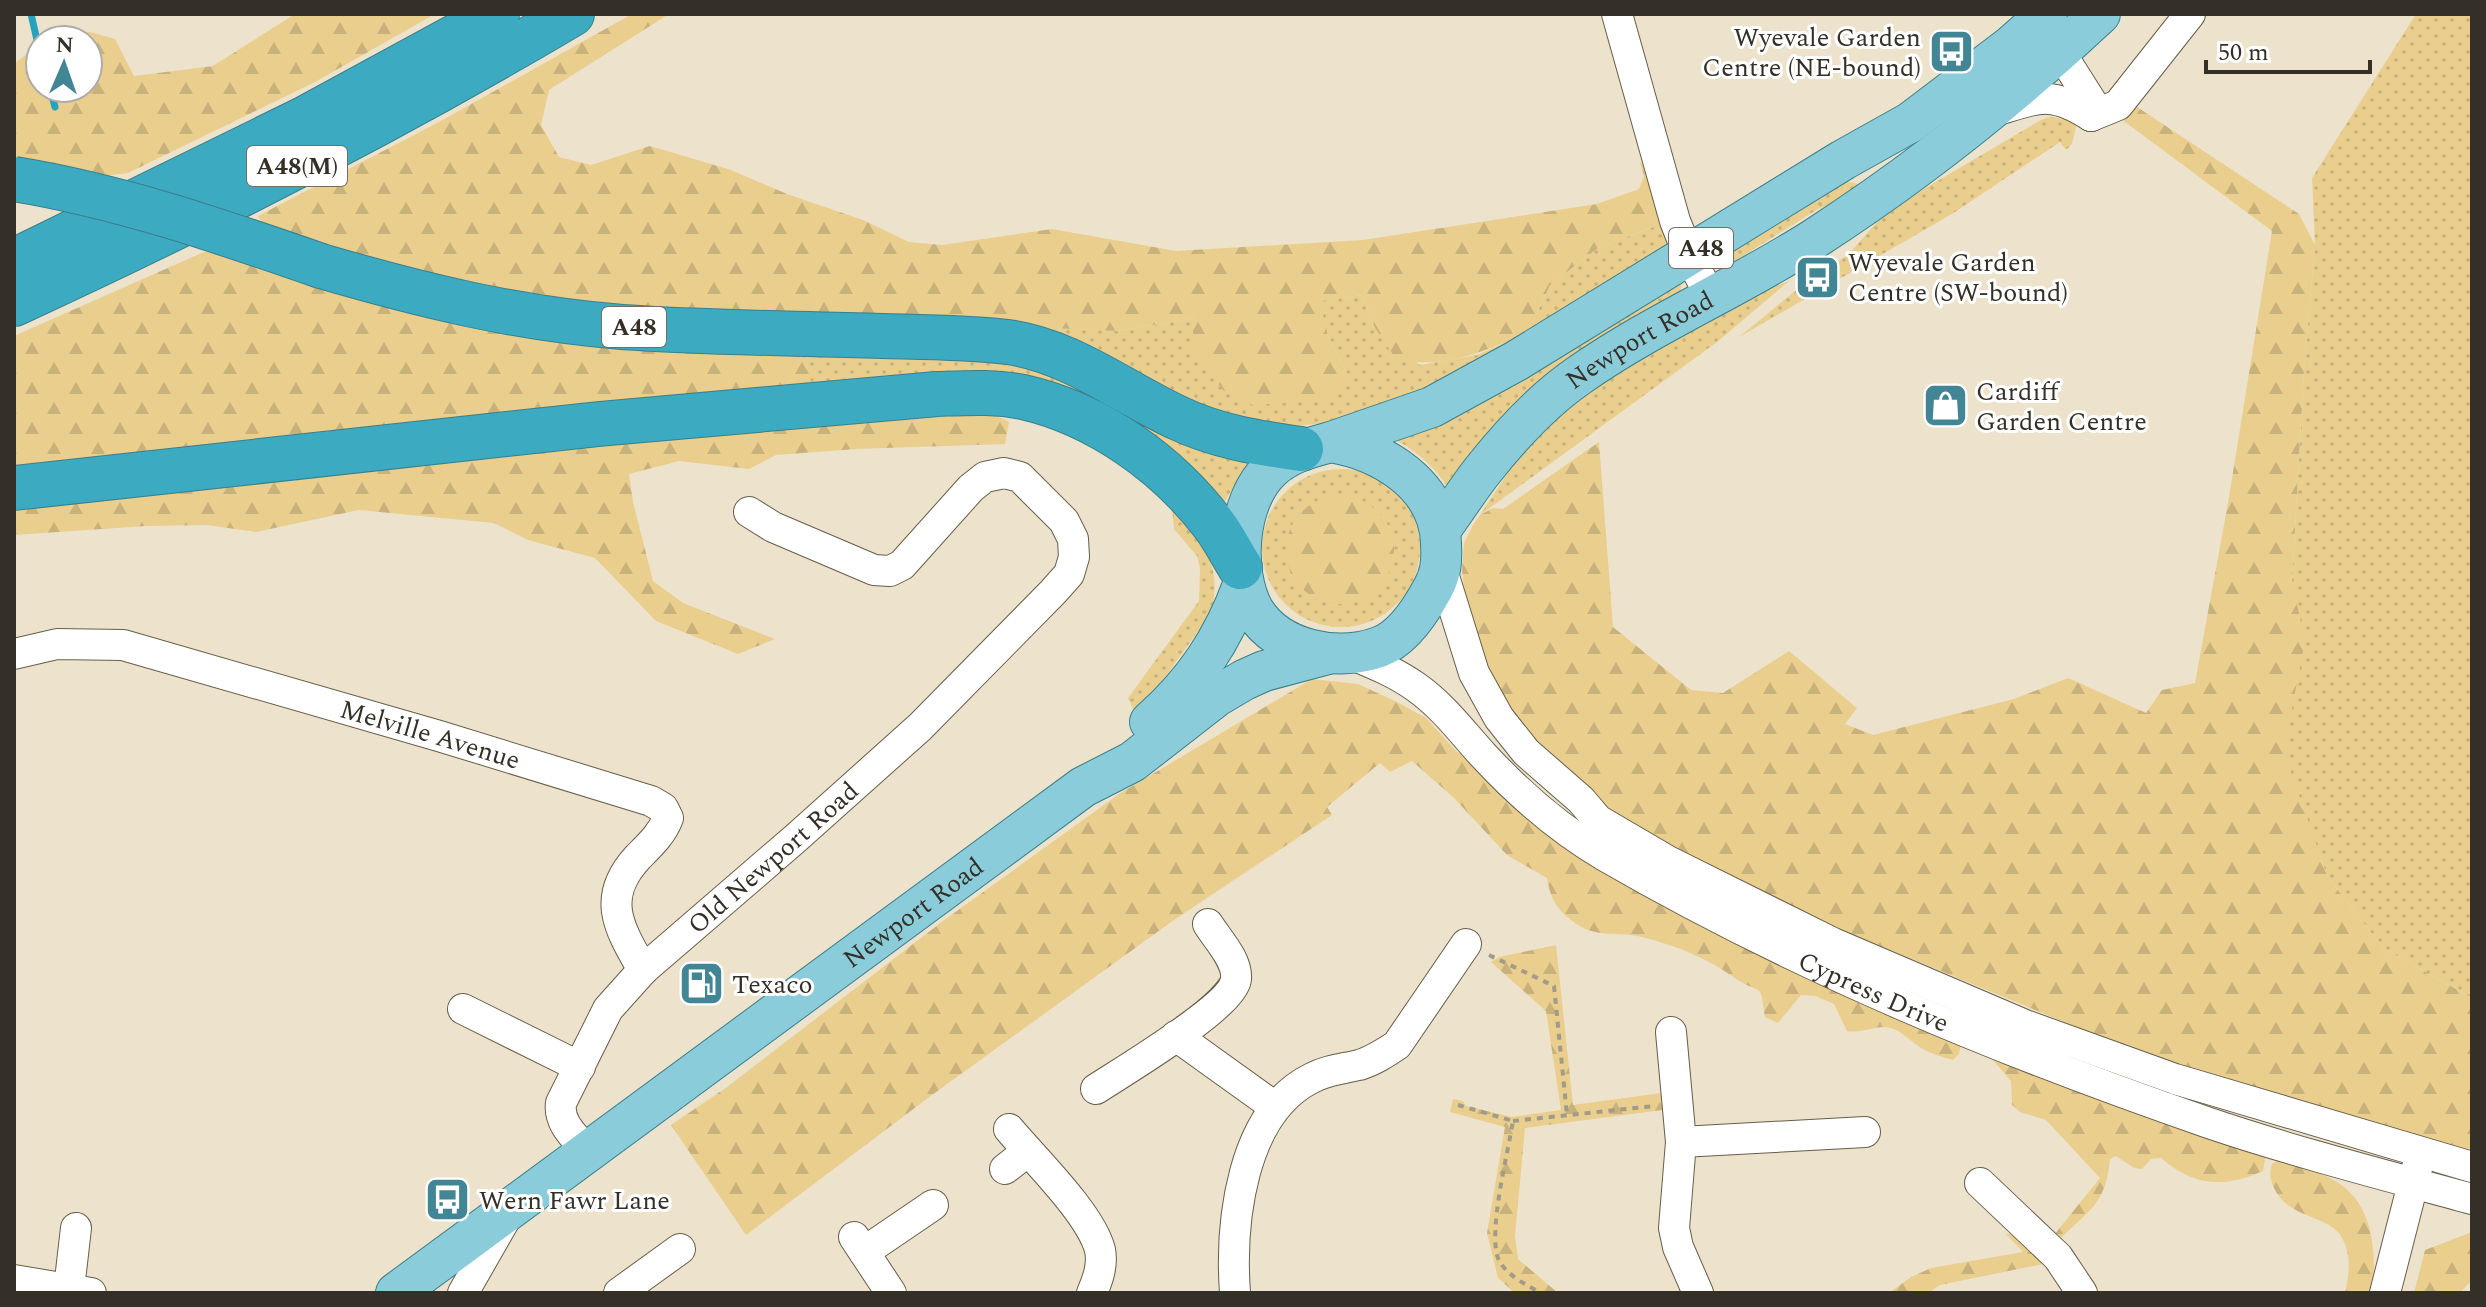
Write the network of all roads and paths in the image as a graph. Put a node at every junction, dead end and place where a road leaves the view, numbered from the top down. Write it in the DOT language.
graph roads {
  1 [pos="497,14"];
  2 [pos="572,14"];
  3 [pos="1617,14"];
  4 [pos="2047,14"];
  5 [pos="2100,14"];
  6 [pos="2190,14"];
  7 [pos="2011,46"];
  8 [pos="2060,52"];
  9 [pos="1988,113"];
  10 [pos="2091,116"];
  11 [pos="14,179"];
  12 [pos="1689,256"];
  13 [pos="14,261"];
  14 [pos="1712,299"];
  15 [pos="14,304"];
  16 [pos="1316,446"];
  17 [pos="14,488"];
  18 [pos="749,512"];
  19 [pos="1441,529"];
  20 [pos="1442,570"];
  21 [pos="1241,576"];
  22 [pos="1338,653"];
  23 [pos="14,654"];
  24 [pos="1083,787"];
  25 [pos="1208,924"];
  26 [pos="1466,944"];
  27 [pos="643,970"];
  28 [pos="463,1009"];
  29 [pos="1671,1032"];
  30 [pos="1176,1036"];
  31 [pos="580,1067"];
  32 [pos="1096,1089"];
  33 [pos="1678,1104"];
  34 [pos="1458,1105"];
  35 [pos="1275,1107"];
  36 [pos="1567,1115"];
  37 [pos="1513,1121"];
  38 [pos="1865,1132"];
  39 [pos="1681,1142"];
  40 [pos="1014,1150"];
  41 [pos="587,1151"];
  42 [pos="2421,1154"];
  43 [pos="2472,1167"];
  44 [pos="1980,1183"];
  45 [pos="2413,1183"];
  46 [pos="2472,1199"];
  47 [pos="933,1205"];
  48 [pos="512,1207"];
  49 [pos="76,1228"];
  50 [pos="680,1249"];
  51 [pos="14,1280"];
  52 [pos="80,1291"];
  53 [pos="2082,1292"];
  54 [pos="396,1293"];
  55 [pos="463,1293"];
  56 [pos="619,1293"];
  57 [pos="891,1293"];
  58 [pos="1092,1293"];
  59 [pos="1235,1293"];
  60 [pos="1541,1293"];
  61 [pos="1698,1293"];
  62 [pos="2385,1293"];
  1 -- 13 [label="highway, A48(M)"];
  2 -- 15 [label="highway, A48(M)"];
  3 -- 12 [label="street"];
  4 -- 7 [label="main road, Newport Road / A48"];
  5 -- 8 [label="main road, Newport Road / A48"];
  6 -- 10 [label="street"];
  7 -- 8 [label="street"];
  7 -- 12 [label="main road, Newport Road / A48"];
  8 -- 9 [label="main road, Newport Road / A48"];
  8 -- 10 [label="street"];
  9 -- 10 [label="street"];
  9 -- 14 [label="main road, Newport Road / A48"];
  11 -- 16 [label="highway, A48, bridge"];
  12 -- 14 [label="street"];
  12 -- 16 [label="main road, Newport Road / A48"];
  14 -- 19 [label="main road, Newport Road / A48"];
  16 -- 19 [label="main road"];
  16 -- 21 [label="main road"];
  17 -- 21 [label="highway"];
  18 -- 27 [label="street, Old Newport Road"];
  19 -- 20 [label="main road"];
  20 -- 22 [label="main road"];
  20 -- 42 [label="street, Cypress Drive"];
  21 -- 22 [label="main road"];
  21 -- 24 [label="main road, Newport Road"];
  22 -- 24 [label="main road, Newport Road"];
  22 -- 45 [label="street, Cypress Drive"];
  23 -- 27 [label="street, Melville Avenue"];
  24 -- 41 [label="main road, Newport Road"];
  25 -- 30 [label="street"];
  26 -- 35 [label="street"];
  26 -- 36 [label="path"];
  27 -- 31 [label="street, Old Newport Road"];
  28 -- 31 [label="street"];
  29 -- 33 [label="street"];
  30 -- 32 [label="street"];
  30 -- 35 [label="street"];
  31 -- 41 [label="street, Old Newport Road"];
  33 -- 36 [label="path"];
  33 -- 39 [label="street"];
  34 -- 37 [label="path"];
  35 -- 59 [label="street"];
  36 -- 37 [label="path"];
  37 -- 60 [label="path"];
  38 -- 39 [label="street"];
  39 -- 61 [label="street"];
  40 -- 58 [label="street"];
  41 -- 48 [label="main road, Newport Road"];
  42 -- 43 [label="street, Cypress Drive"];
  42 -- 45 [label="street"];
  44 -- 53 [label="street"];
  45 -- 46 [label="street, Cypress Drive"];
  45 -- 62 [label="street"];
  47 -- 57 [label="street"];
  48 -- 54 [label="main road, Newport Road"];
  48 -- 55 [label="street, Newport Road"];
  49 -- 52 [label="street"];
  50 -- 56 [label="street"];
  51 -- 52 [label="street"];
}
